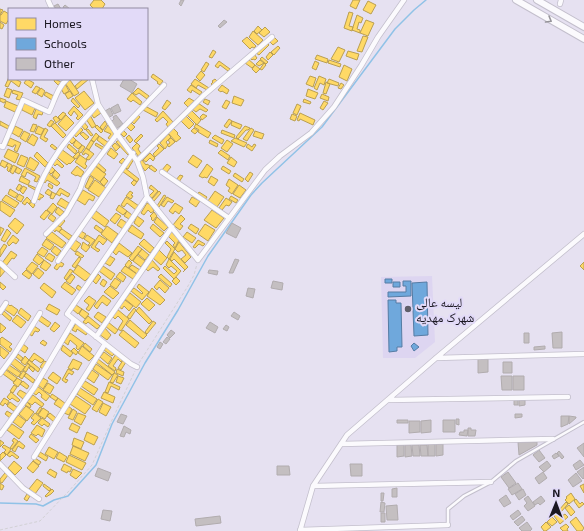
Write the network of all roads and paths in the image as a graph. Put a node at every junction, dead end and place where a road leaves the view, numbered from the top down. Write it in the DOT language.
graph roads {
  1 [pos="404,0"];
  2 [pos="516,0"];
  3 [pos="536,0"];
  4 [pos="584,27"];
  5 [pos="272,37"];
  6 [pos="584,39"];
  7 [pos="66,80"];
  8 [pos="92,80"];
  9 [pos="164,85"];
  10 [pos="98,104"];
  11 [pos="117,134"];
  12 [pos="0,146"];
  13 [pos="132,153"];
  14 [pos="138,161"];
  15 [pos="162,172"];
  16 [pos="147,197"];
  17 [pos="34,200"];
  18 [pos="229,218"];
  19 [pos="172,227"];
  20 [pos="46,234"];
  21 [pos="584,234"];
  22 [pos="198,260"];
  23 [pos="58,261"];
  24 [pos="0,263"];
  25 [pos="15,277"];
  26 [pos="6,303"];
  27 [pos="0,312"];
  28 [pos="40,313"];
  29 [pos="74,320"];
  30 [pos="96,337"];
  31 [pos="105,344"];
  32 [pos="584,354"];
  33 [pos="436,358"];
  34 [pos="137,367"];
  35 [pos="0,374"];
  36 [pos="568,397"];
  37 [pos="387,400"];
  38 [pos="584,422"];
  39 [pos="0,435"];
  40 [pos="553,439"];
  41 [pos="341,444"];
  42 [pos="34,457"];
  43 [pos="0,464"];
  44 [pos="491,482"];
  45 [pos="313,486"];
  46 [pos="39,499"];
  47 [pos="448,525"];
  48 [pos="377,529"];
  49 [pos="0,530"];
  50 [pos="300,531"];
  1 -- 18 [label="street"];
  2 -- 6 [label="main road, one-way"];
  3 -- 4 [label="main road"];
  5 -- 14 [label="street"];
  7 -- 12 [label="street"];
  8 -- 10 [label="street"];
  9 -- 11 [label="street"];
  10 -- 11 [label="street"];
  10 -- 17 [label="street"];
  11 -- 13 [label="street"];
  11 -- 20 [label="street"];
  13 -- 14 [label="street"];
  13 -- 23 [label="street"];
  14 -- 16 [label="street"];
  15 -- 18 [label="street"];
  16 -- 19 [label="street"];
  16 -- 29 [label="street"];
  18 -- 22 [label="street"];
  19 -- 22 [label="street"];
  19 -- 30 [label="street"];
  21 -- 33 [label="street"];
  22 -- 34 [label="path"];
  24 -- 25 [label="street"];
  26 -- 27 [label="street"];
  28 -- 35 [label="street"];
  29 -- 30 [label="street"];
  29 -- 39 [label="street"];
  30 -- 31 [label="street"];
  31 -- 34 [label="street"];
  31 -- 42 [label="street"];
  32 -- 33 [label="street"];
  33 -- 37 [label="street"];
  34 -- 49 [label="path"];
  36 -- 37 [label="street"];
  37 -- 41 [label="street"];
  38 -- 40 [label="lane"];
  40 -- 41 [label="street"];
  40 -- 44 [label="lane"];
  41 -- 45 [label="street"];
  43 -- 46 [label="street"];
  44 -- 45 [label="street"];
  44 -- 47 [label="lane"];
  45 -- 50 [label="street"];
  47 -- 48 [label="street"];
  48 -- 50 [label="street"];
}
